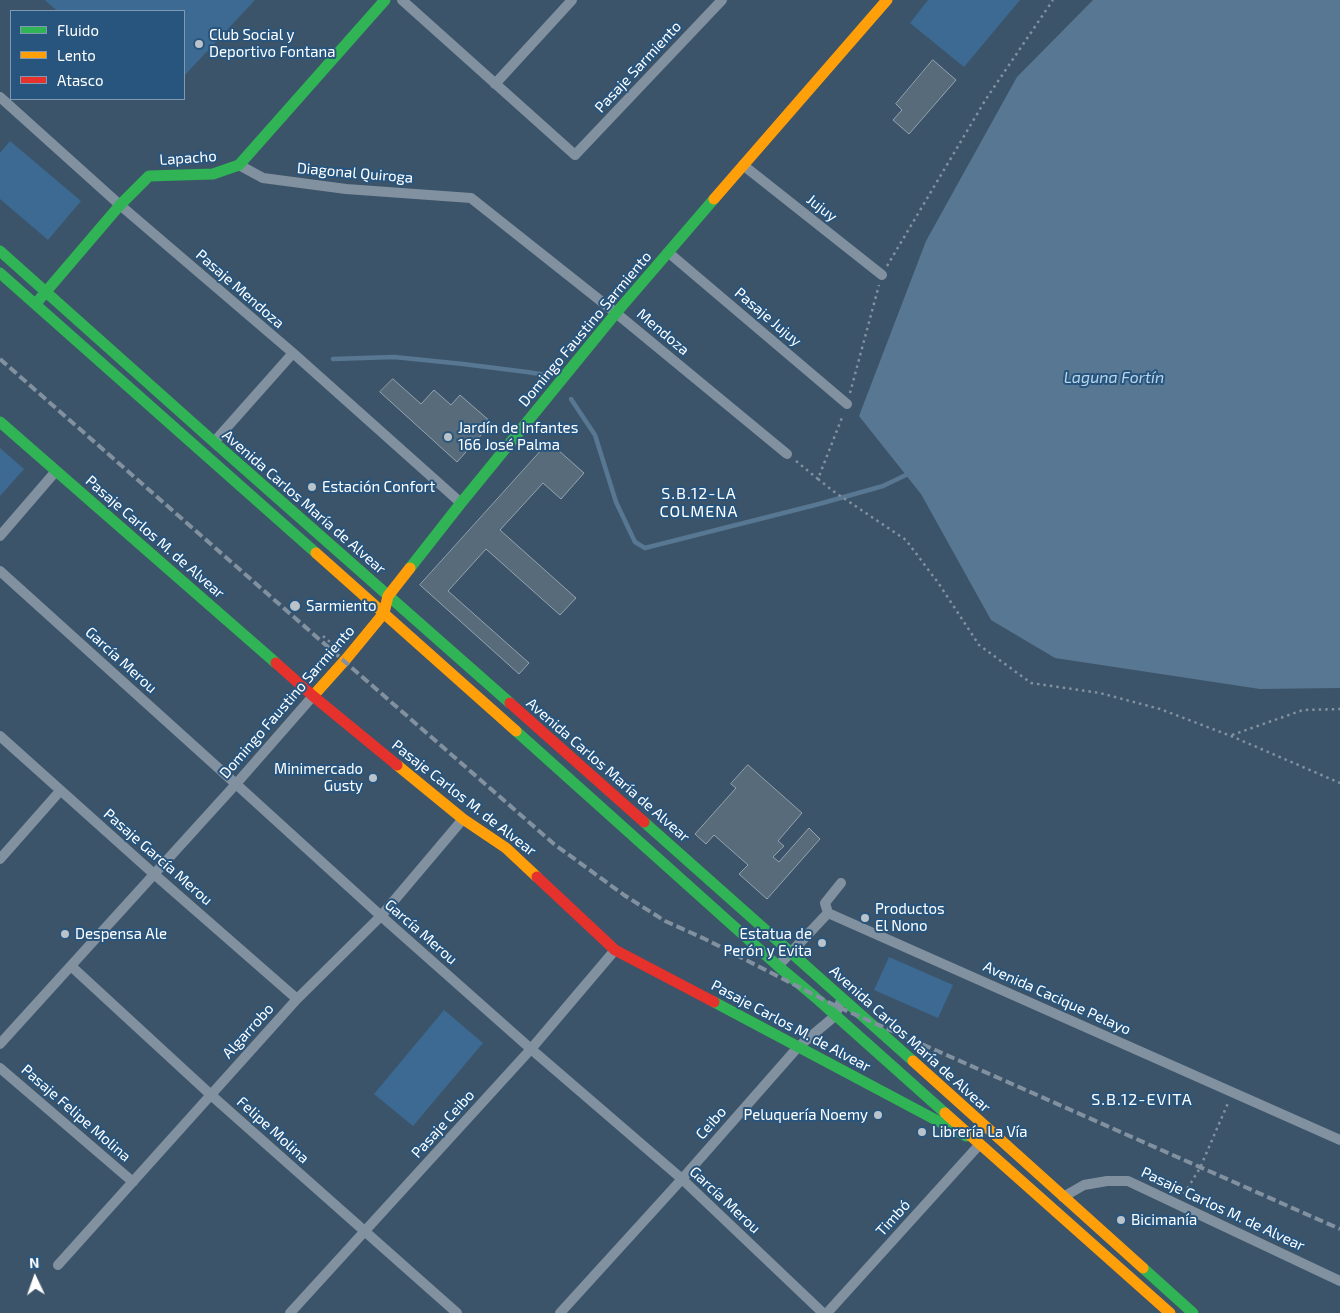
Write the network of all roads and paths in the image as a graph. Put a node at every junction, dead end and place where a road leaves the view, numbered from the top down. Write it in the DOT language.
graph roads {
  1 [pos="384,0"];
  2 [pos="402,0"];
  3 [pos="572,0"];
  4 [pos="722,0"];
  5 [pos="887,0"];
  6 [pos="1053,0"];
  7 [pos="494,84"];
  8 [pos="0,98"];
  9 [pos="743,164"];
  10 [pos="239,165"];
  11 [pos="471,198"];
  12 [pos="120,205"];
  13 [pos="0,251"];
  14 [pos="669,253"];
  15 [pos="0,273"];
  16 [pos="882,275"];
  17 [pos="46,291"];
  18 [pos="35,304"];
  19 [pos="616,313"];
  20 [pos="292,353"];
  21 [pos="847,404"];
  22 [pos="0,422"];
  23 [pos="214,442"];
  24 [pos="787,454"];
  25 [pos="56,471"];
  26 [pos="818,479"];
  27 [pos="461,503"];
  28 [pos="0,536"];
  29 [pos="0,571"];
  30 [pos="388,596"];
  31 [pos="384,613"];
  32 [pos="323,636"];
  33 [pos="348,658"];
  34 [pos="313,696"];
  35 [pos="1340,710"];
  36 [pos="0,736"];
  37 [pos="1231,736"];
  38 [pos="1340,783"];
  39 [pos="236,784"];
  40 [pos="60,791"];
  41 [pos="463,819"];
  42 [pos="0,859"];
  43 [pos="154,874"];
  44 [pos="841,883"];
  45 [pos="828,913"];
  46 [pos="381,916"];
  47 [pos="615,950"];
  48 [pos="791,951"];
  49 [pos="71,966"];
  50 [pos="778,966"];
  51 [pos="842,998"];
  52 [pos="297,999"];
  53 [pos="835,1016"];
  54 [pos="0,1044"];
  55 [pos="798,1046"];
  56 [pos="532,1049"];
  57 [pos="0,1068"];
  58 [pos="1233,1092"];
  59 [pos="211,1095"];
  60 [pos="992,1132"];
  61 [pos="1340,1140"];
  62 [pos="980,1144"];
  63 [pos="682,1179"];
  64 [pos="133,1182"];
  65 [pos="1063,1197"];
  66 [pos="1178,1205"];
  67 [pos="365,1232"];
  68 [pos="58,1265"];
  69 [pos="1340,1281"];
  70 [pos="290,1313"];
  71 [pos="457,1313"];
  72 [pos="560,1313"];
  73 [pos="825,1313"];
  74 [pos="1170,1313"];
  75 [pos="1193,1313"];
  1 -- 10 [label="main road, Lapacho"];
  2 -- 7 [label="street"];
  3 -- 7 [label="street"];
  4 -- 7 [label="street, Pasaje Sarmiento"];
  5 -- 9 [label="main road, Domingo Faustino Sarmiento"];
  6 -- 16 [label="path"];
  8 -- 12 [label="street, Pasaje Mendoza"];
  9 -- 14 [label="main road, Domingo Faustino Sarmiento"];
  9 -- 16 [label="street, Jujuy"];
  10 -- 11 [label="street, Diagonal Quiroga"];
  10 -- 12 [label="main road, Lapacho"];
  11 -- 19 [label="street, Mendoza"];
  12 -- 17 [label="main road, Lapacho"];
  12 -- 20 [label="street, Pasaje Mendoza"];
  13 -- 17 [label="main road, Avenida Carlos María de Alvear"];
  14 -- 19 [label="main road, Domingo Faustino Sarmiento"];
  14 -- 21 [label="street, Pasaje Jujuy"];
  15 -- 18 [label="main road, Avenida Carlos María de Alvear"];
  16 -- 21 [label="path"];
  17 -- 18 [label="main road, Lapacho"];
  17 -- 23 [label="main road, Avenida Carlos María de Alvear"];
  18 -- 31 [label="main road, Avenida Carlos María de Alvear"];
  19 -- 24 [label="street, Mendoza"];
  19 -- 27 [label="main road, Domingo Faustino Sarmiento"];
  20 -- 23 [label="street"];
  20 -- 27 [label="street, Pasaje Mendoza"];
  21 -- 26 [label="path"];
  22 -- 25 [label="main road, Pasaje Carlos M. de Alvear"];
  23 -- 30 [label="main road, Avenida Carlos María de Alvear"];
  24 -- 26 [label="path"];
  25 -- 28 [label="street"];
  25 -- 34 [label="main road, Pasaje Carlos M. de Alvear"];
  26 -- 37 [label="path"];
  27 -- 30 [label="main road, Domingo Faustino Sarmiento"];
  29 -- 39 [label="street, García Merou"];
  30 -- 31 [label="main road, Domingo Faustino Sarmiento"];
  30 -- 48 [label="main road, Avenida Carlos María de Alvear"];
  31 -- 33 [label="main road, Domingo Faustino Sarmiento"];
  31 -- 50 [label="main road, Avenida Carlos María de Alvear"];
  32 -- 33 [label="path"];
  33 -- 34 [label="main road, Domingo Faustino Sarmiento"];
  34 -- 39 [label="street, Domingo Faustino Sarmiento"];
  34 -- 41 [label="main road, Pasaje Carlos M. de Alvear"];
  35 -- 37 [label="path"];
  36 -- 40 [label="street, Pasaje García Merou"];
  37 -- 38 [label="path"];
  39 -- 43 [label="street, Domingo Faustino Sarmiento"];
  39 -- 46 [label="street, García Merou"];
  40 -- 42 [label="street"];
  40 -- 43 [label="street, Pasaje García Merou"];
  41 -- 46 [label="street, Algarrobo"];
  41 -- 47 [label="main road, Pasaje Carlos M. de Alvear"];
  43 -- 49 [label="street, Domingo Faustino Sarmiento"];
  43 -- 52 [label="street, Pasaje García Merou"];
  44 -- 45 [label="street"];
  45 -- 48 [label="street"];
  45 -- 58 [label="street, Avenida Cacique Pelayo"];
  46 -- 52 [label="street, Algarrobo"];
  46 -- 56 [label="street, García Merou"];
  47 -- 55 [label="main road, Pasaje Carlos M. de Alvear"];
  47 -- 56 [label="street, Pasaje Ceibo"];
  48 -- 50 [label="street"];
  48 -- 51 [label="main road, Avenida Carlos María de Alvear"];
  49 -- 54 [label="street, Domingo Faustino Sarmiento"];
  49 -- 59 [label="street, Felipe Molina"];
  50 -- 53 [label="main road, Avenida Carlos María de Alvear"];
  51 -- 53 [label="street, Ceibo"];
  51 -- 60 [label="main road, Avenida Carlos María de Alvear"];
  52 -- 59 [label="street, Algarrobo"];
  53 -- 55 [label="street, Ceibo"];
  53 -- 62 [label="main road, Avenida Carlos María de Alvear"];
  55 -- 62 [label="main road, Pasaje Carlos M. de Alvear"];
  55 -- 63 [label="street, Ceibo"];
  56 -- 63 [label="street, García Merou"];
  56 -- 67 [label="street, Pasaje Ceibo"];
  57 -- 64 [label="street, Pasaje Felipe Molina"];
  58 -- 61 [label="street, Avenida Cacique Pelayo"];
  58 -- 66 [label="path"];
  59 -- 64 [label="street, Algarrobo"];
  59 -- 67 [label="street, Felipe Molina"];
  60 -- 62 [label="main road"];
  60 -- 65 [label="main road, Avenida Carlos María de Alvear"];
  62 -- 73 [label="street, Timbó"];
  62 -- 74 [label="main road, Avenida Carlos María de Alvear"];
  63 -- 72 [label="street, Ceibo"];
  63 -- 73 [label="street, García Merou"];
  64 -- 68 [label="street, Algarrobo"];
  65 -- 66 [label="street, Pasaje Carlos M. de Alvear"];
  65 -- 75 [label="main road, Avenida Carlos María de Alvear"];
  66 -- 69 [label="street, Pasaje Carlos M. de Alvear"];
  67 -- 70 [label="street, Pasaje Ceibo"];
  67 -- 71 [label="street, Felipe Molina"];
}
